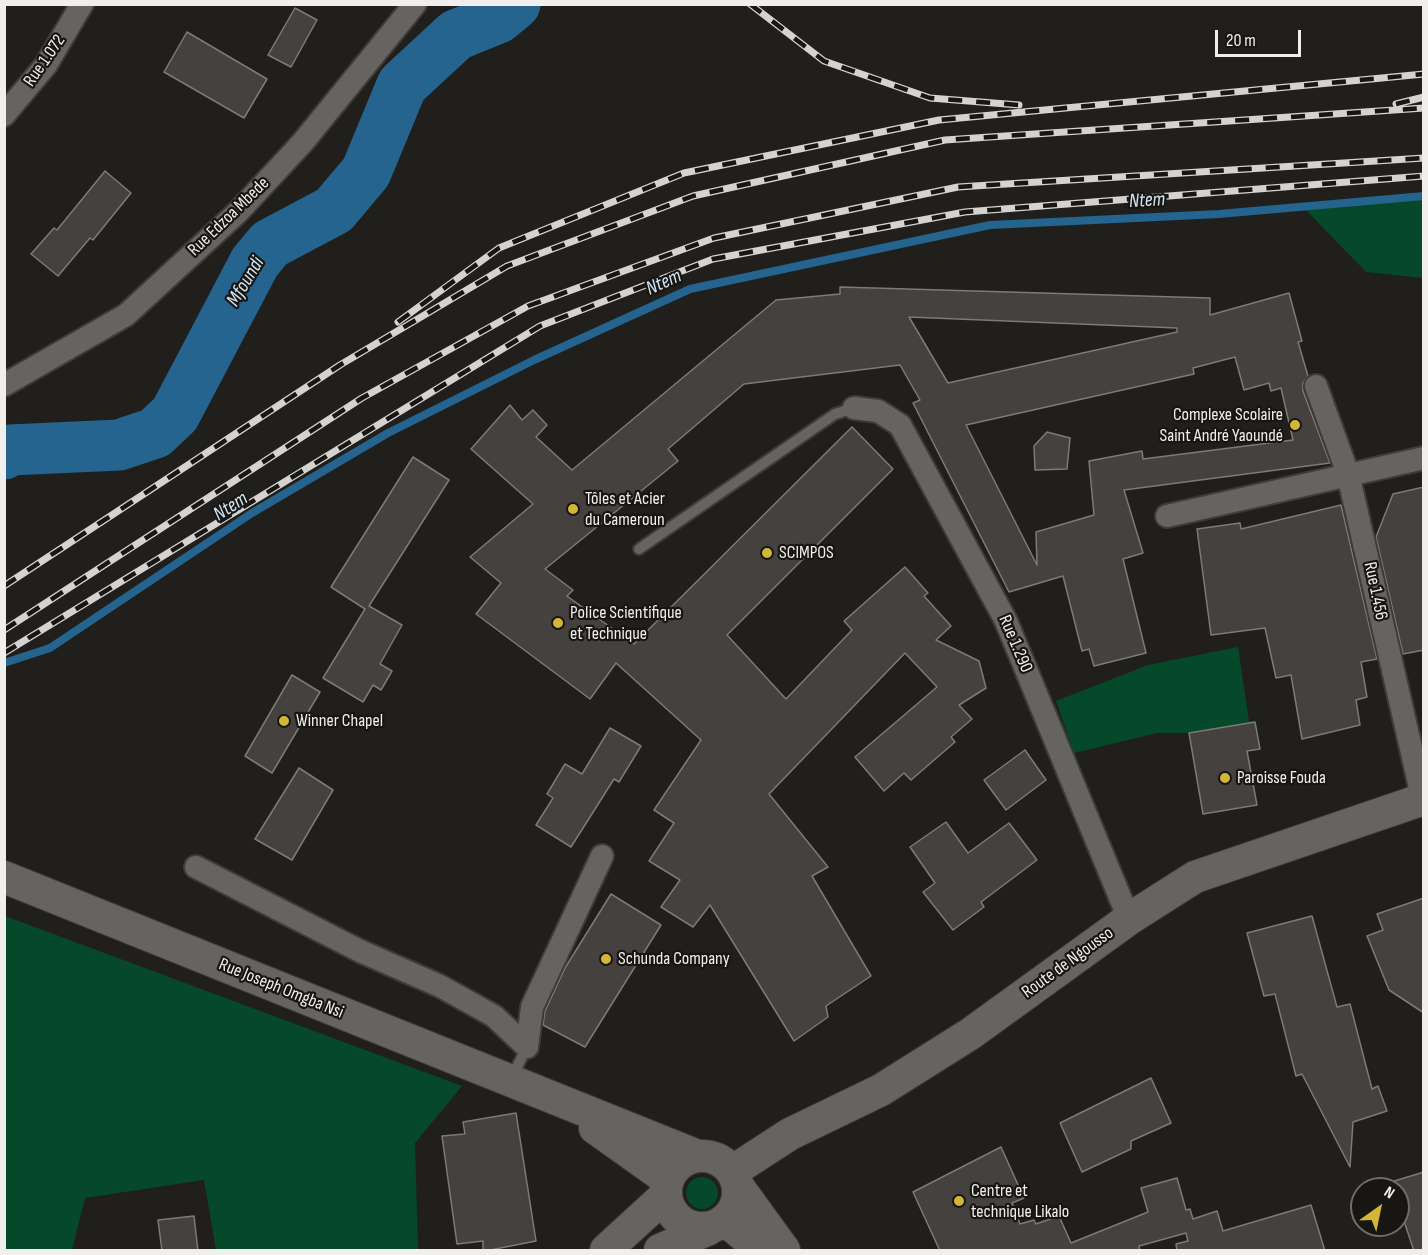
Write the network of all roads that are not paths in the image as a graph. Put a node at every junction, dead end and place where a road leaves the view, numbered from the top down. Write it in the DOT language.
graph roads {
  1 [pos="82,4"];
  2 [pos="415,4"];
  3 [pos="4,115"];
  4 [pos="4,385"];
  5 [pos="1316,386"];
  6 [pos="854,408"];
  7 [pos="1424,458"];
  8 [pos="1348,474"];
  9 [pos="1167,516"];
  10 [pos="639,549"];
  11 [pos="1422,801"];
  12 [pos="602,856"];
  13 [pos="196,867"];
  14 [pos="4,877"];
  15 [pos="1129,919"];
  16 [pos="527,1047"];
  17 [pos="510,1082"];
  18 [pos="558,1101"];
  19 [pos="698,1156"];
  20 [pos="736,1179"];
  21 [pos="667,1187"];
  22 [pos="717,1224"];
  23 [pos="606,1251"];
  24 [pos="660,1251"];
  25 [pos="761,1251"];
  26 [pos="784,1251"];
  1 -- 3 [label="street, Rue 1.072"];
  2 -- 4 [label="street, Rue Edzoa Mbede"];
  5 -- 8 [label="street, Rue 1.456"];
  6 -- 10 [label="lane"];
  6 -- 15 [label="street, Rue 1.290"];
  7 -- 8 [label="street"];
  8 -- 9 [label="street"];
  8 -- 11 [label="street, Rue 1.456"];
  11 -- 15 [label="main road, Route de Ngousso"];
  12 -- 16 [label="street"];
  13 -- 16 [label="street"];
  14 -- 17 [label="main road, Rue Joseph Omgba Nsi"];
  15 -- 20 [label="main road, Route de Ngousso"];
  16 -- 17 [label="lane"];
  17 -- 18 [label="main road, Rue Joseph Omgba Nsi"];
  18 -- 19 [label="main road"];
  18 -- 21 [label="main road"];
  19 -- 20 [label="main road"];
  19 -- 21 [label="main road"];
  20 -- 22 [label="main road"];
  20 -- 26 [label="main road"];
  21 -- 22 [label="main road"];
  21 -- 23 [label="main road"];
  22 -- 24 [label="main road"];
  22 -- 25 [label="main road"];
}
